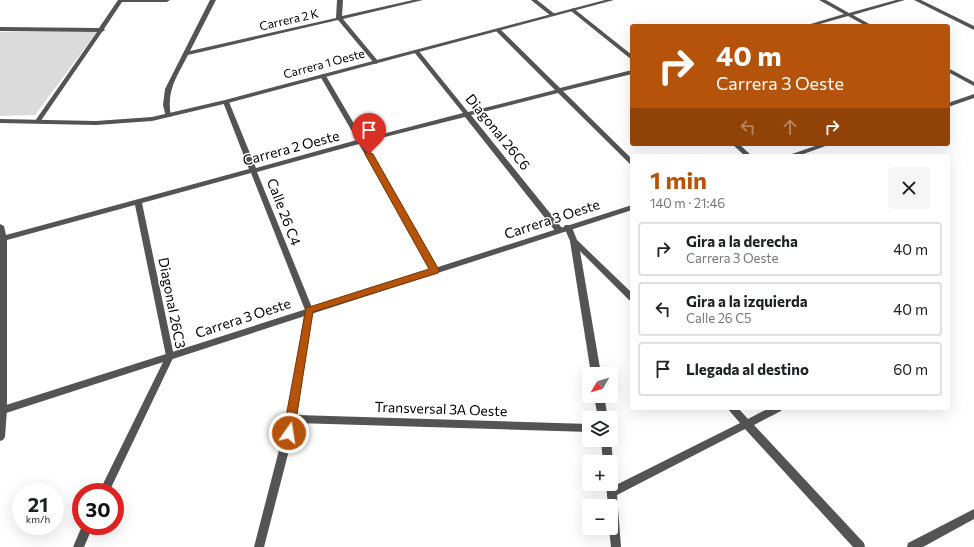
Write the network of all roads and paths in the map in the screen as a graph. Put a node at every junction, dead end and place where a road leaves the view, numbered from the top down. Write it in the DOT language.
graph roads {
  1 [pos="167,0"];
  2 [pos="213,0"];
  3 [pos="340,0"];
  4 [pos="420,0"];
  5 [pos="534,0"];
  6 [pos="611,0"];
  7 [pos="822,0"];
  8 [pos="902,0"];
  9 [pos="918,0"];
  10 [pos="121,1"];
  11 [pos="573,10"];
  12 [pos="553,15"];
  13 [pos="849,15"];
  14 [pos="339,18"];
  15 [pos="815,24"];
  16 [pos="866,24"];
  17 [pos="974,28"];
  18 [pos="0,29"];
  19 [pos="102,30"];
  20 [pos="498,30"];
  21 [pos="416,51"];
  22 [pos="186,54"];
  23 [pos="630,56"];
  24 [pos="376,62"];
  25 [pos="950,71"];
  26 [pos="630,72"];
  27 [pos="323,76"];
  28 [pos="974,84"];
  29 [pos="560,90"];
  30 [pos="974,96"];
  31 [pos="226,102"];
  32 [pos="950,104"];
  33 [pos="466,114"];
  34 [pos="168,116"];
  35 [pos="0,121"];
  36 [pos="38,121"];
  37 [pos="362,141"];
  38 [pos="737,146"];
  39 [pos="822,146"];
  40 [pos="747,154"];
  41 [pos="797,154"];
  42 [pos="630,161"];
  43 [pos="254,170"];
  44 [pos="138,202"];
  45 [pos="630,208"];
  46 [pos="0,226"];
  47 [pos="568,227"];
  48 [pos="559,230"];
  49 [pos="3,238"];
  50 [pos="574,241"];
  51 [pos="435,270"];
  52 [pos="630,296"];
  53 [pos="309,310"];
  54 [pos="170,356"];
  55 [pos="595,367"];
  56 [pos="1,410"];
  57 [pos="734,410"];
  58 [pos="774,410"];
  59 [pos="292,419"];
  60 [pos="746,424"];
  61 [pos="582,428"];
  62 [pos="0,437"];
  63 [pos="108,483"];
  64 [pos="618,485"];
  65 [pos="611,491"];
  66 [pos="974,514"];
  67 [pos="84,535"];
  68 [pos="78,547"];
  69 [pos="259,547"];
  70 [pos="616,547"];
  71 [pos="860,547"];
  72 [pos="912,547"];
  1 -- 10 [label="street"];
  2 -- 22 [label="street"];
  3 -- 14 [label="street"];
  4 -- 14 [label="street, Carrera 2 K"];
  5 -- 12 [label="street"];
  6 -- 11 [label="street, Carrera 1 Oeste"];
  7 -- 13 [label="street"];
  8 -- 13 [label="street"];
  9 -- 17 [label="street"];
  10 -- 19 [label="street"];
  11 -- 12 [label="street, Carrera 1 Oeste"];
  11 -- 23 [label="street"];
  12 -- 20 [label="street, Carrera 1 Oeste"];
  13 -- 15 [label="street"];
  13 -- 16 [label="street"];
  14 -- 22 [label="street, Carrera 2 K"];
  14 -- 24 [label="street"];
  18 -- 19 [label="street"];
  19 -- 36 [label="street"];
  20 -- 21 [label="street, Carrera 1 Oeste"];
  20 -- 29 [label="street"];
  21 -- 24 [label="street, Carrera 1 Oeste"];
  21 -- 33 [label="street, Diagonal 26C6"];
  22 -- 34 [label="street"];
  24 -- 27 [label="street, Carrera 1 Oeste"];
  25 -- 28 [label="street"];
  26 -- 29 [label="street, Carrera 2 Oeste"];
  27 -- 31 [label="street, Carrera 1 Oeste"];
  27 -- 37 [label="street"];
  29 -- 33 [label="street, Carrera 2 Oeste"];
  29 -- 42 [label="street"];
  30 -- 32 [label="street"];
  31 -- 34 [label="street, Carrera 1 Oeste"];
  31 -- 43 [label="street, Calle 26 C4"];
  33 -- 37 [label="street, Carrera 2 Oeste"];
  33 -- 48 [label="street, Diagonal 26C6"];
  34 -- 36 [label="street, Carrera 1 Oeste"];
  35 -- 36 [label="street, Carrera 1 Oeste"];
  37 -- 43 [label="street, Carrera 2 Oeste"];
  37 -- 51 [label="street"];
  38 -- 40 [label="street"];
  39 -- 41 [label="street"];
  43 -- 44 [label="street, Carrera 2 Oeste"];
  43 -- 53 [label="street, Calle 26 C4"];
  44 -- 49 [label="street, Carrera 2 Oeste"];
  44 -- 54 [label="street, Diagonal 26C3"];
  45 -- 47 [label="street, Carrera 3 Oeste"];
  46 -- 49 [label="street"];
  47 -- 48 [label="street, Carrera 3 Oeste"];
  47 -- 50 [label="street"];
  48 -- 51 [label="street, Carrera 3 Oeste"];
  49 -- 56 [label="street"];
  50 -- 52 [label="street"];
  50 -- 55 [label="street"];
  51 -- 53 [label="street, Carrera 3 Oeste"];
  53 -- 54 [label="street, Carrera 3 Oeste"];
  53 -- 59 [label="street"];
  54 -- 56 [label="street, Carrera 3 Oeste"];
  54 -- 63 [label="street, Diagonal 26C3"];
  56 -- 62 [label="street"];
  57 -- 60 [label="street"];
  58 -- 60 [label="street"];
  59 -- 61 [label="street, Transversal 3A Oeste"];
  59 -- 69 [label="street"];
  60 -- 64 [label="street"];
  60 -- 71 [label="street"];
  65 -- 70 [label="street"];
  66 -- 72 [label="street"];
  67 -- 68 [label="street"];
}
